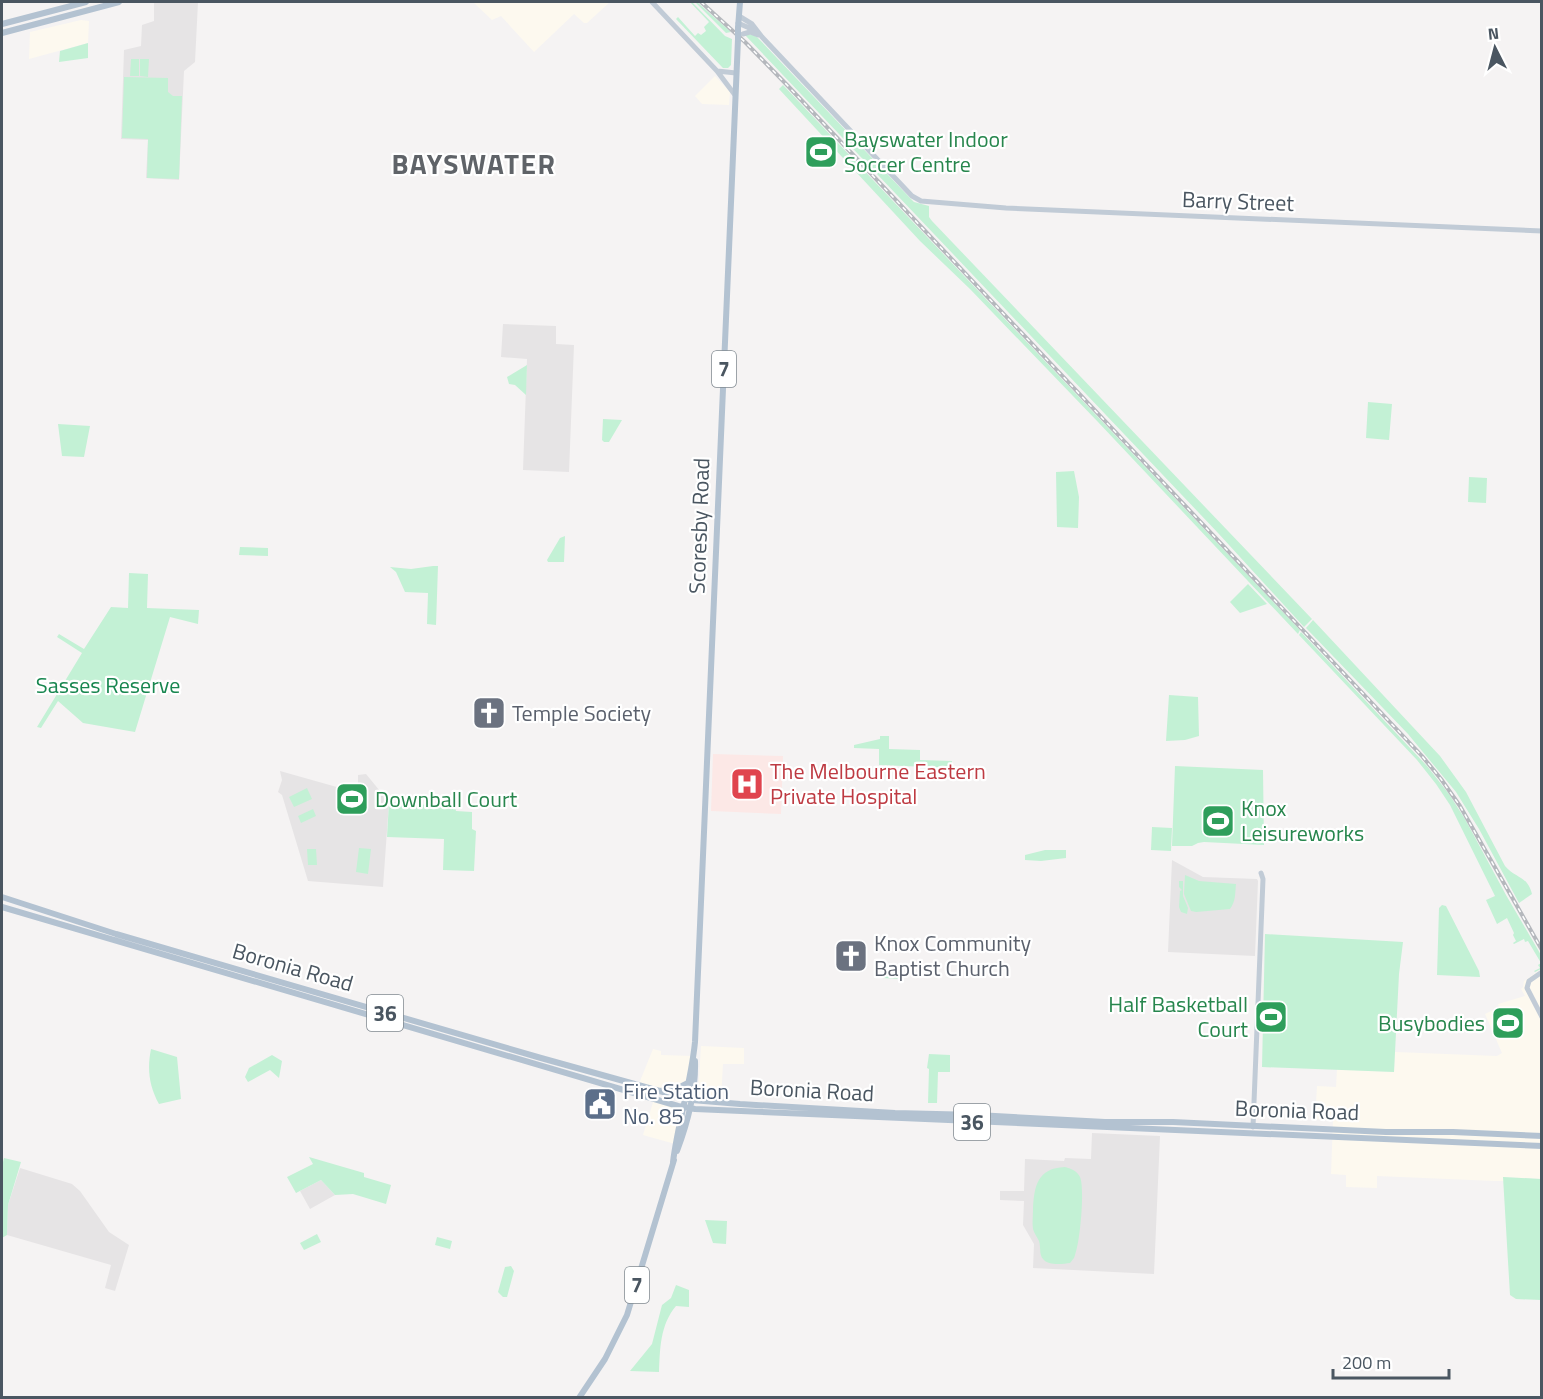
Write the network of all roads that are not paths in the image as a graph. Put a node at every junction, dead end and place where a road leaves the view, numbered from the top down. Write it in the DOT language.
graph roads {
  1 [pos="86,2"];
  2 [pos="119,2"];
  3 [pos="652,2"];
  4 [pos="740,2"];
  5 [pos="2,24"];
  6 [pos="740,25"];
  7 [pos="2,33"];
  8 [pos="762,37"];
  9 [pos="719,74"];
  10 [pos="736,76"];
  11 [pos="735,95"];
  12 [pos="1542,231"];
  13 [pos="1261,873"];
  14 [pos="2,897"];
  15 [pos="2,908"];
  16 [pos="1542,972"];
  17 [pos="1542,1017"];
  18 [pos="492,1048"];
  19 [pos="694,1052"];
  20 [pos="688,1083"];
  21 [pos="657,1091"];
  22 [pos="689,1099"];
  23 [pos="671,1104"];
  24 [pos="687,1108"];
  25 [pos="707,1110"];
  26 [pos="686,1125"];
  27 [pos="1252,1126"];
  28 [pos="678,1128"];
  29 [pos="1256,1134"];
  30 [pos="1542,1136"];
  31 [pos="1542,1146"];
  32 [pos="673,1162"];
  33 [pos="579,1398"];
  1 -- 5 [label="main road"];
  2 -- 7 [label="main road"];
  3 -- 9 [label="main road"];
  4 -- 6 [label="main road, Scoresby Road / 7"];
  6 -- 8 [label="main road"];
  6 -- 8 [label="main road, Barry Street"];
  6 -- 10 [label="main road, Scoresby Road / 7, bridge"];
  8 -- 12 [label="main road, Barry Street"];
  9 -- 10 [label="main road"];
  9 -- 11 [label="main road"];
  10 -- 11 [label="main road, Scoresby Road / 7"];
  11 -- 19 [label="main road, Scoresby Road / 7"];
  13 -- 27 [label="main road"];
  14 -- 18 [label="main road, Boronia Road / 36"];
  15 -- 18 [label="main road, Boronia Road / 36"];
  16 -- 17 [label="main road"];
  18 -- 21 [label="main road, Boronia Road / 36"];
  18 -- 23 [label="main road, Boronia Road / 36"];
  19 -- 20 [label="main road, Scoresby Road / 7"];
  19 -- 22 [label="main road, Scoresby Road / 7"];
  20 -- 21 [label="main road"];
  20 -- 22 [label="main road, Scoresby Road / 7"];
  21 -- 22 [label="main road, Boronia Road / 36"];
  22 -- 24 [label="main road, Scoresby Road / 7"];
  22 -- 27 [label="main road, Boronia Road / 36"];
  23 -- 24 [label="main road, Boronia Road / 36"];
  23 -- 28 [label="main road"];
  24 -- 25 [label="main road, Boronia Road / 36"];
  24 -- 26 [label="main road, Scoresby Road / 7"];
  24 -- 28 [label="main road, Scoresby Road / 7"];
  25 -- 26 [label="main road"];
  25 -- 29 [label="main road, Boronia Road / 36"];
  26 -- 32 [label="main road, Scoresby Road / 7"];
  27 -- 29 [label="main road"];
  27 -- 30 [label="main road, Boronia Road / 36"];
  28 -- 32 [label="main road, Scoresby Road / 7"];
  29 -- 31 [label="main road, Boronia Road / 36"];
  32 -- 33 [label="main road, Scoresby Road / 7"];
}
